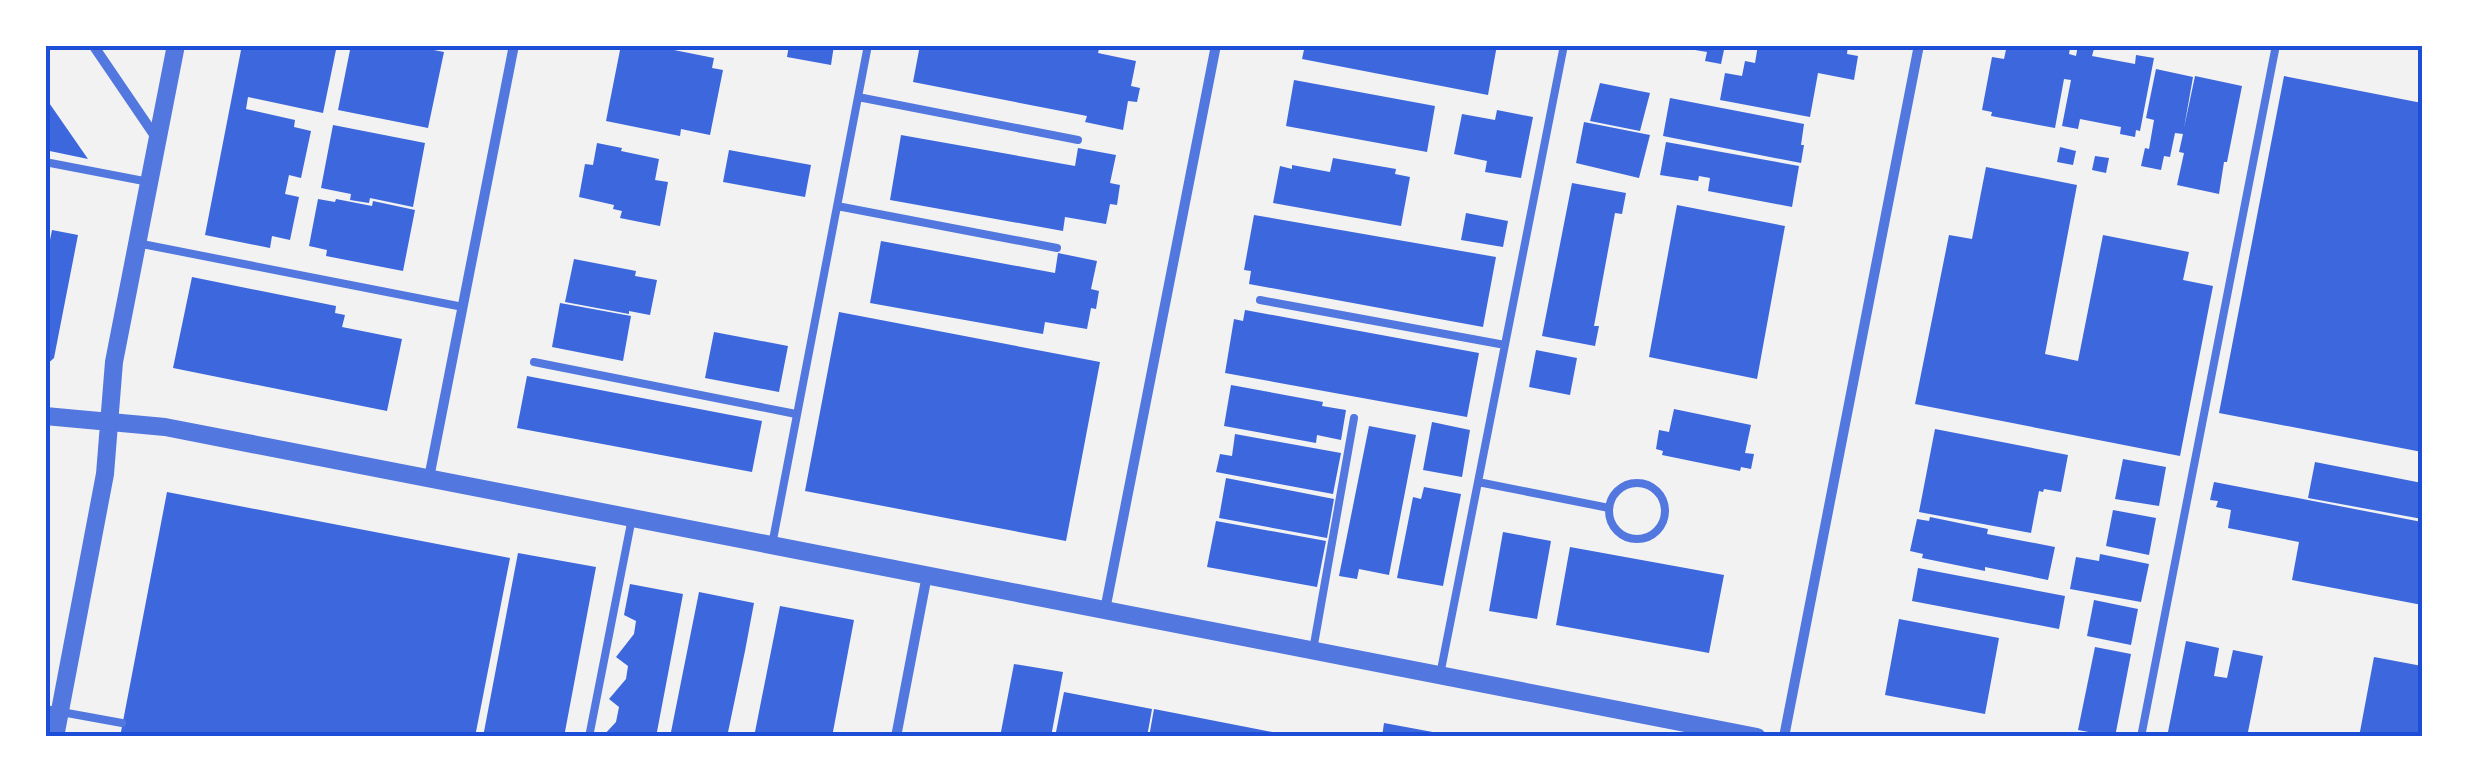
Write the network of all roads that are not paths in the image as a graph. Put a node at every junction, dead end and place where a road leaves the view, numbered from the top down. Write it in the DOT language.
graph roads {
  1 [pos="93,45"];
  2 [pos="176,45"];
  3 [pos="514,45"];
  4 [pos="868,45"];
  5 [pos="1216,45"];
  6 [pos="1564,45"];
  7 [pos="1919,45"];
  8 [pos="2276,45"];
  9 [pos="858,96"];
  10 [pos="157,140"];
  11 [pos="1078,140"];
  12 [pos="45,162"];
  13 [pos="149,182"];
  14 [pos="836,206"];
  15 [pos="137,243"];
  16 [pos="1057,248"];
  17 [pos="1260,300"];
  18 [pos="462,308"];
  19 [pos="1505,345"];
  20 [pos="534,362"];
  21 [pos="796,414"];
  22 [pos="45,416"];
  23 [pos="1354,418"];
  24 [pos="109,422"];
  25 [pos="429,478"];
  26 [pos="1478,482"];
  27 [pos="1609,508"];
  28 [pos="632,518"];
  29 [pos="772,545"];
  30 [pos="927,575"];
  31 [pos="1106,610"];
  32 [pos="1313,651"];
  33 [pos="1440,676"];
  34 [pos="52,710"];
  35 [pos="122,724"];
  36 [pos="1723,734"];
  37 [pos="55,737"];
  38 [pos="589,737"];
  39 [pos="896,737"];
  40 [pos="1756,737"];
  41 [pos="1784,737"];
  42 [pos="2141,737"];
  1 -- 10 [label="street"];
  2 -- 10 [label="street"];
  3 -- 18 [label="street"];
  4 -- 9 [label="lane"];
  5 -- 31 [label="street"];
  6 -- 19 [label="lane"];
  7 -- 41 [label="street"];
  8 -- 42 [label="lane"];
  9 -- 11 [label="lane"];
  9 -- 14 [label="lane"];
  10 -- 13 [label="street"];
  12 -- 13 [label="lane"];
  13 -- 15 [label="street"];
  14 -- 16 [label="lane"];
  14 -- 21 [label="lane"];
  15 -- 18 [label="lane"];
  15 -- 24 [label="street"];
  17 -- 19 [label="lane"];
  18 -- 25 [label="street"];
  19 -- 26 [label="lane"];
  20 -- 21 [label="lane"];
  21 -- 29 [label="lane"];
  22 -- 24 [label="street"];
  23 -- 32 [label="lane"];
  24 -- 25 [label="street"];
  24 -- 34 [label="street"];
  25 -- 28 [label="street"];
  26 -- 27 [label="lane"];
  26 -- 33 [label="lane"];
  27 -- 27 [label="lane"];
  28 -- 29 [label="street"];
  28 -- 38 [label="lane"];
  29 -- 30 [label="street"];
  30 -- 31 [label="street"];
  30 -- 39 [label="street"];
  31 -- 32 [label="street"];
  32 -- 33 [label="street"];
  33 -- 36 [label="street"];
  34 -- 35 [label="lane"];
  34 -- 37 [label="street"];
  36 -- 40 [label="street"];
}
